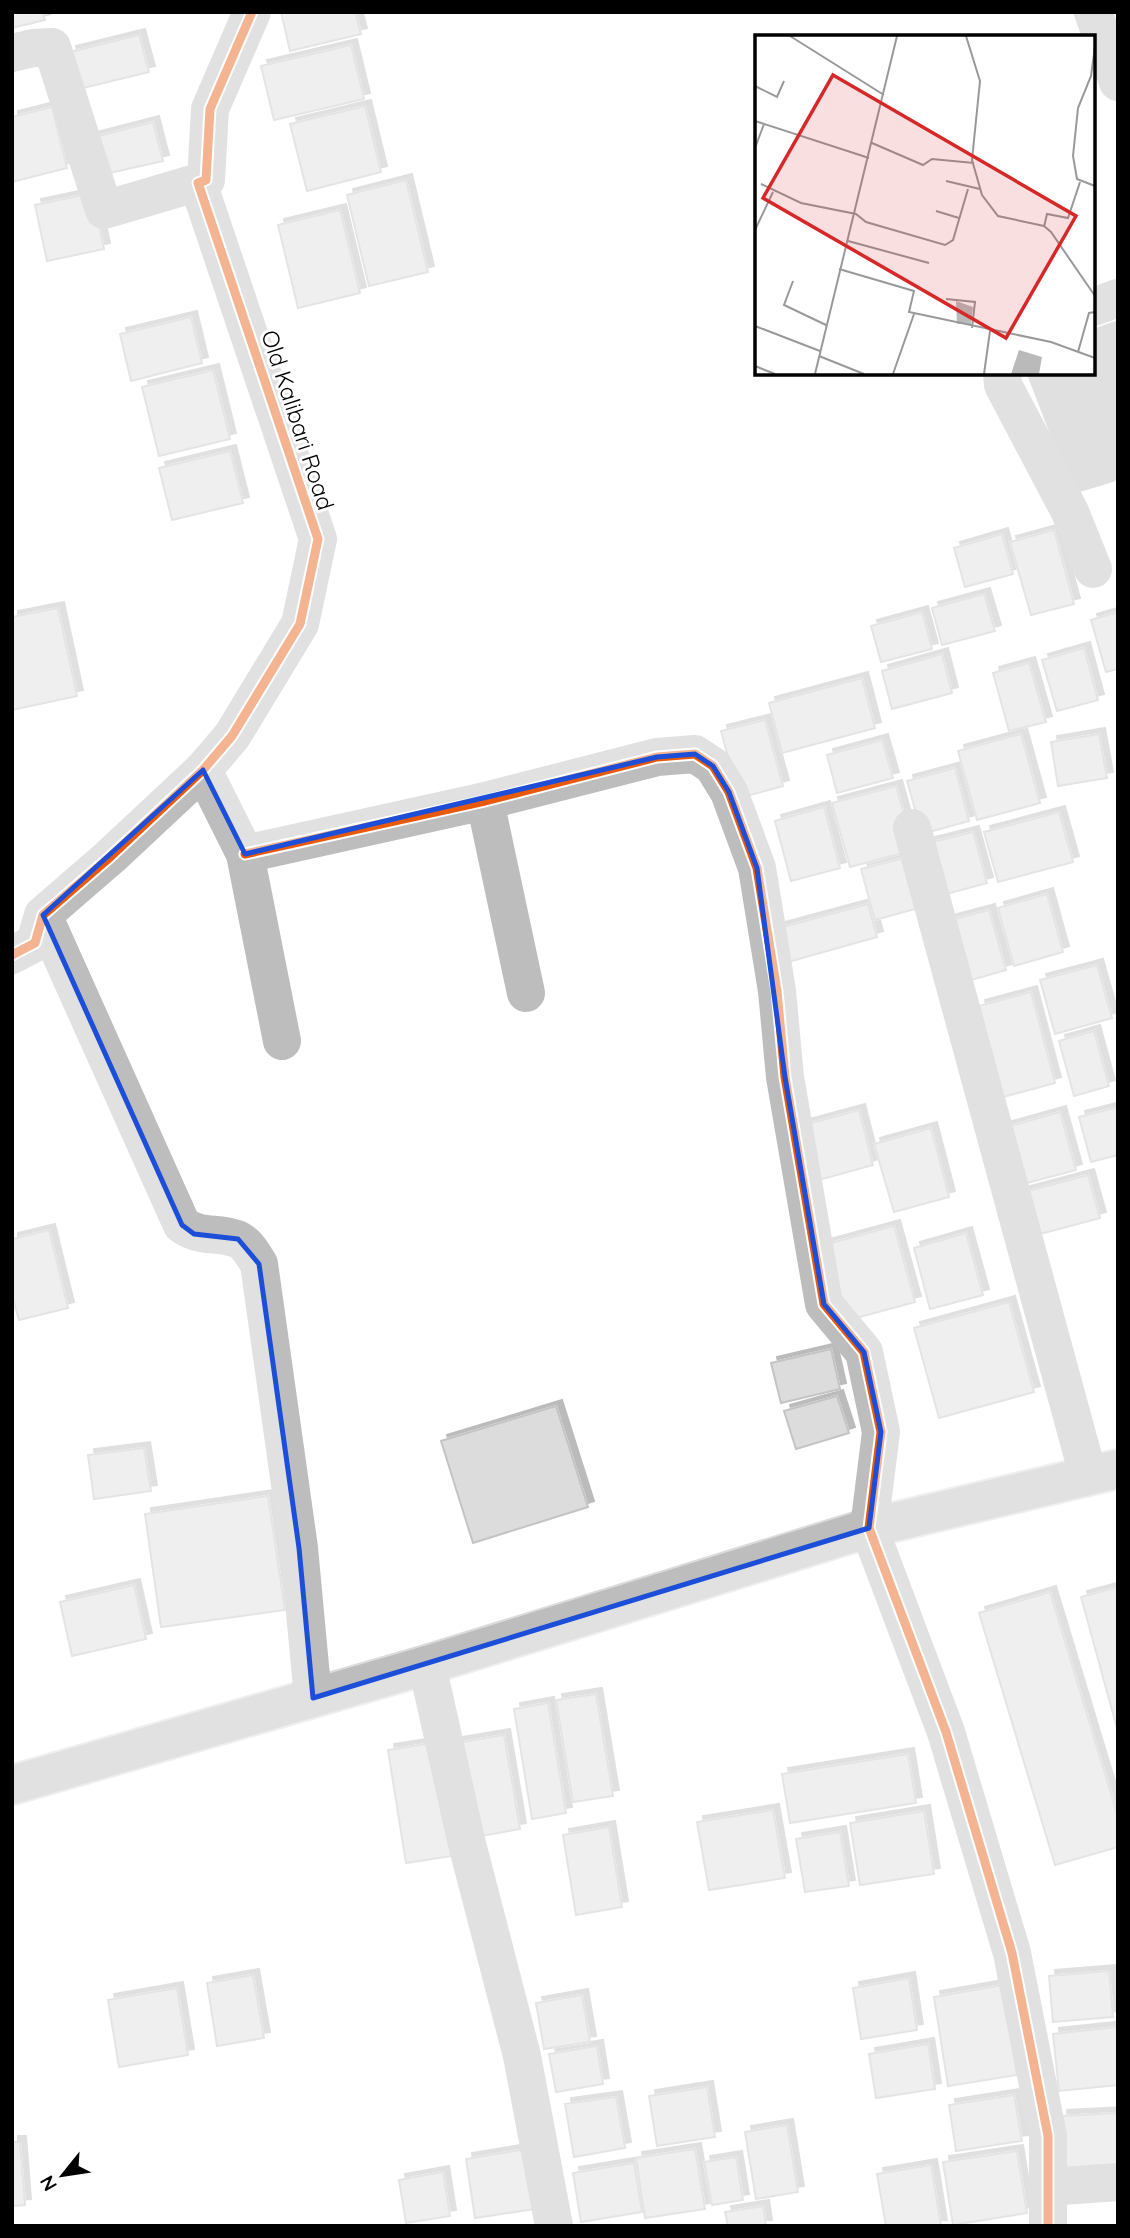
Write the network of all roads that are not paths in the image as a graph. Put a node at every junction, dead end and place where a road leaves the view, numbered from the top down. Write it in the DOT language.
graph roads {
  1 [pos="252,12"];
  2 [pos="1093,12"];
  3 [pos="12,53"];
  4 [pos="1118,82"];
  5 [pos="206,180"];
  6 [pos="1118,298"];
  7 [pos="1095,306"];
  8 [pos="1002,374"];
  9 [pos="1093,569"];
  10 [pos="203,769"];
  11 [pos="485,801"];
  12 [pos="912,828"];
  13 [pos="245,854"];
  14 [pos="43,915"];
  15 [pos="12,955"];
  16 [pos="526,993"];
  17 [pos="282,1041"];
  18 [pos="1103,1472"];
  19 [pos="869,1528"];
  20 [pos="426,1665"];
  21 [pos="313,1698"];
  22 [pos="12,1785"];
  23 [pos="1118,2182"];
  24 [pos="1048,2187"];
  25 [pos="554,2226"];
  26 [pos="1048,2226"];
  1 -- 5 [label="main road, Old Kalibari Road"];
  2 -- 4 [label="main road"];
  3 -- 5 [label="main road"];
  5 -- 10 [label="main road, Old Kalibari Road"];
  6 -- 7 [label="main road"];
  8 -- 9 [label="main road"];
  10 -- 13 [label="main road"];
  10 -- 14 [label="main road, Old Kalibari Road"];
  11 -- 13 [label="main road"];
  11 -- 16 [label="main road"];
  11 -- 19 [label="main road"];
  12 -- 18 [label="main road"];
  13 -- 17 [label="main road"];
  14 -- 15 [label="main road, Old Kalibari Road"];
  14 -- 21 [label="main road"];
  18 -- 19 [label="main road"];
  19 -- 20 [label="main road"];
  19 -- 24 [label="main road"];
  20 -- 21 [label="main road"];
  20 -- 25 [label="main road"];
  21 -- 22 [label="main road"];
  23 -- 24 [label="main road"];
  24 -- 26 [label="main road"];
}
